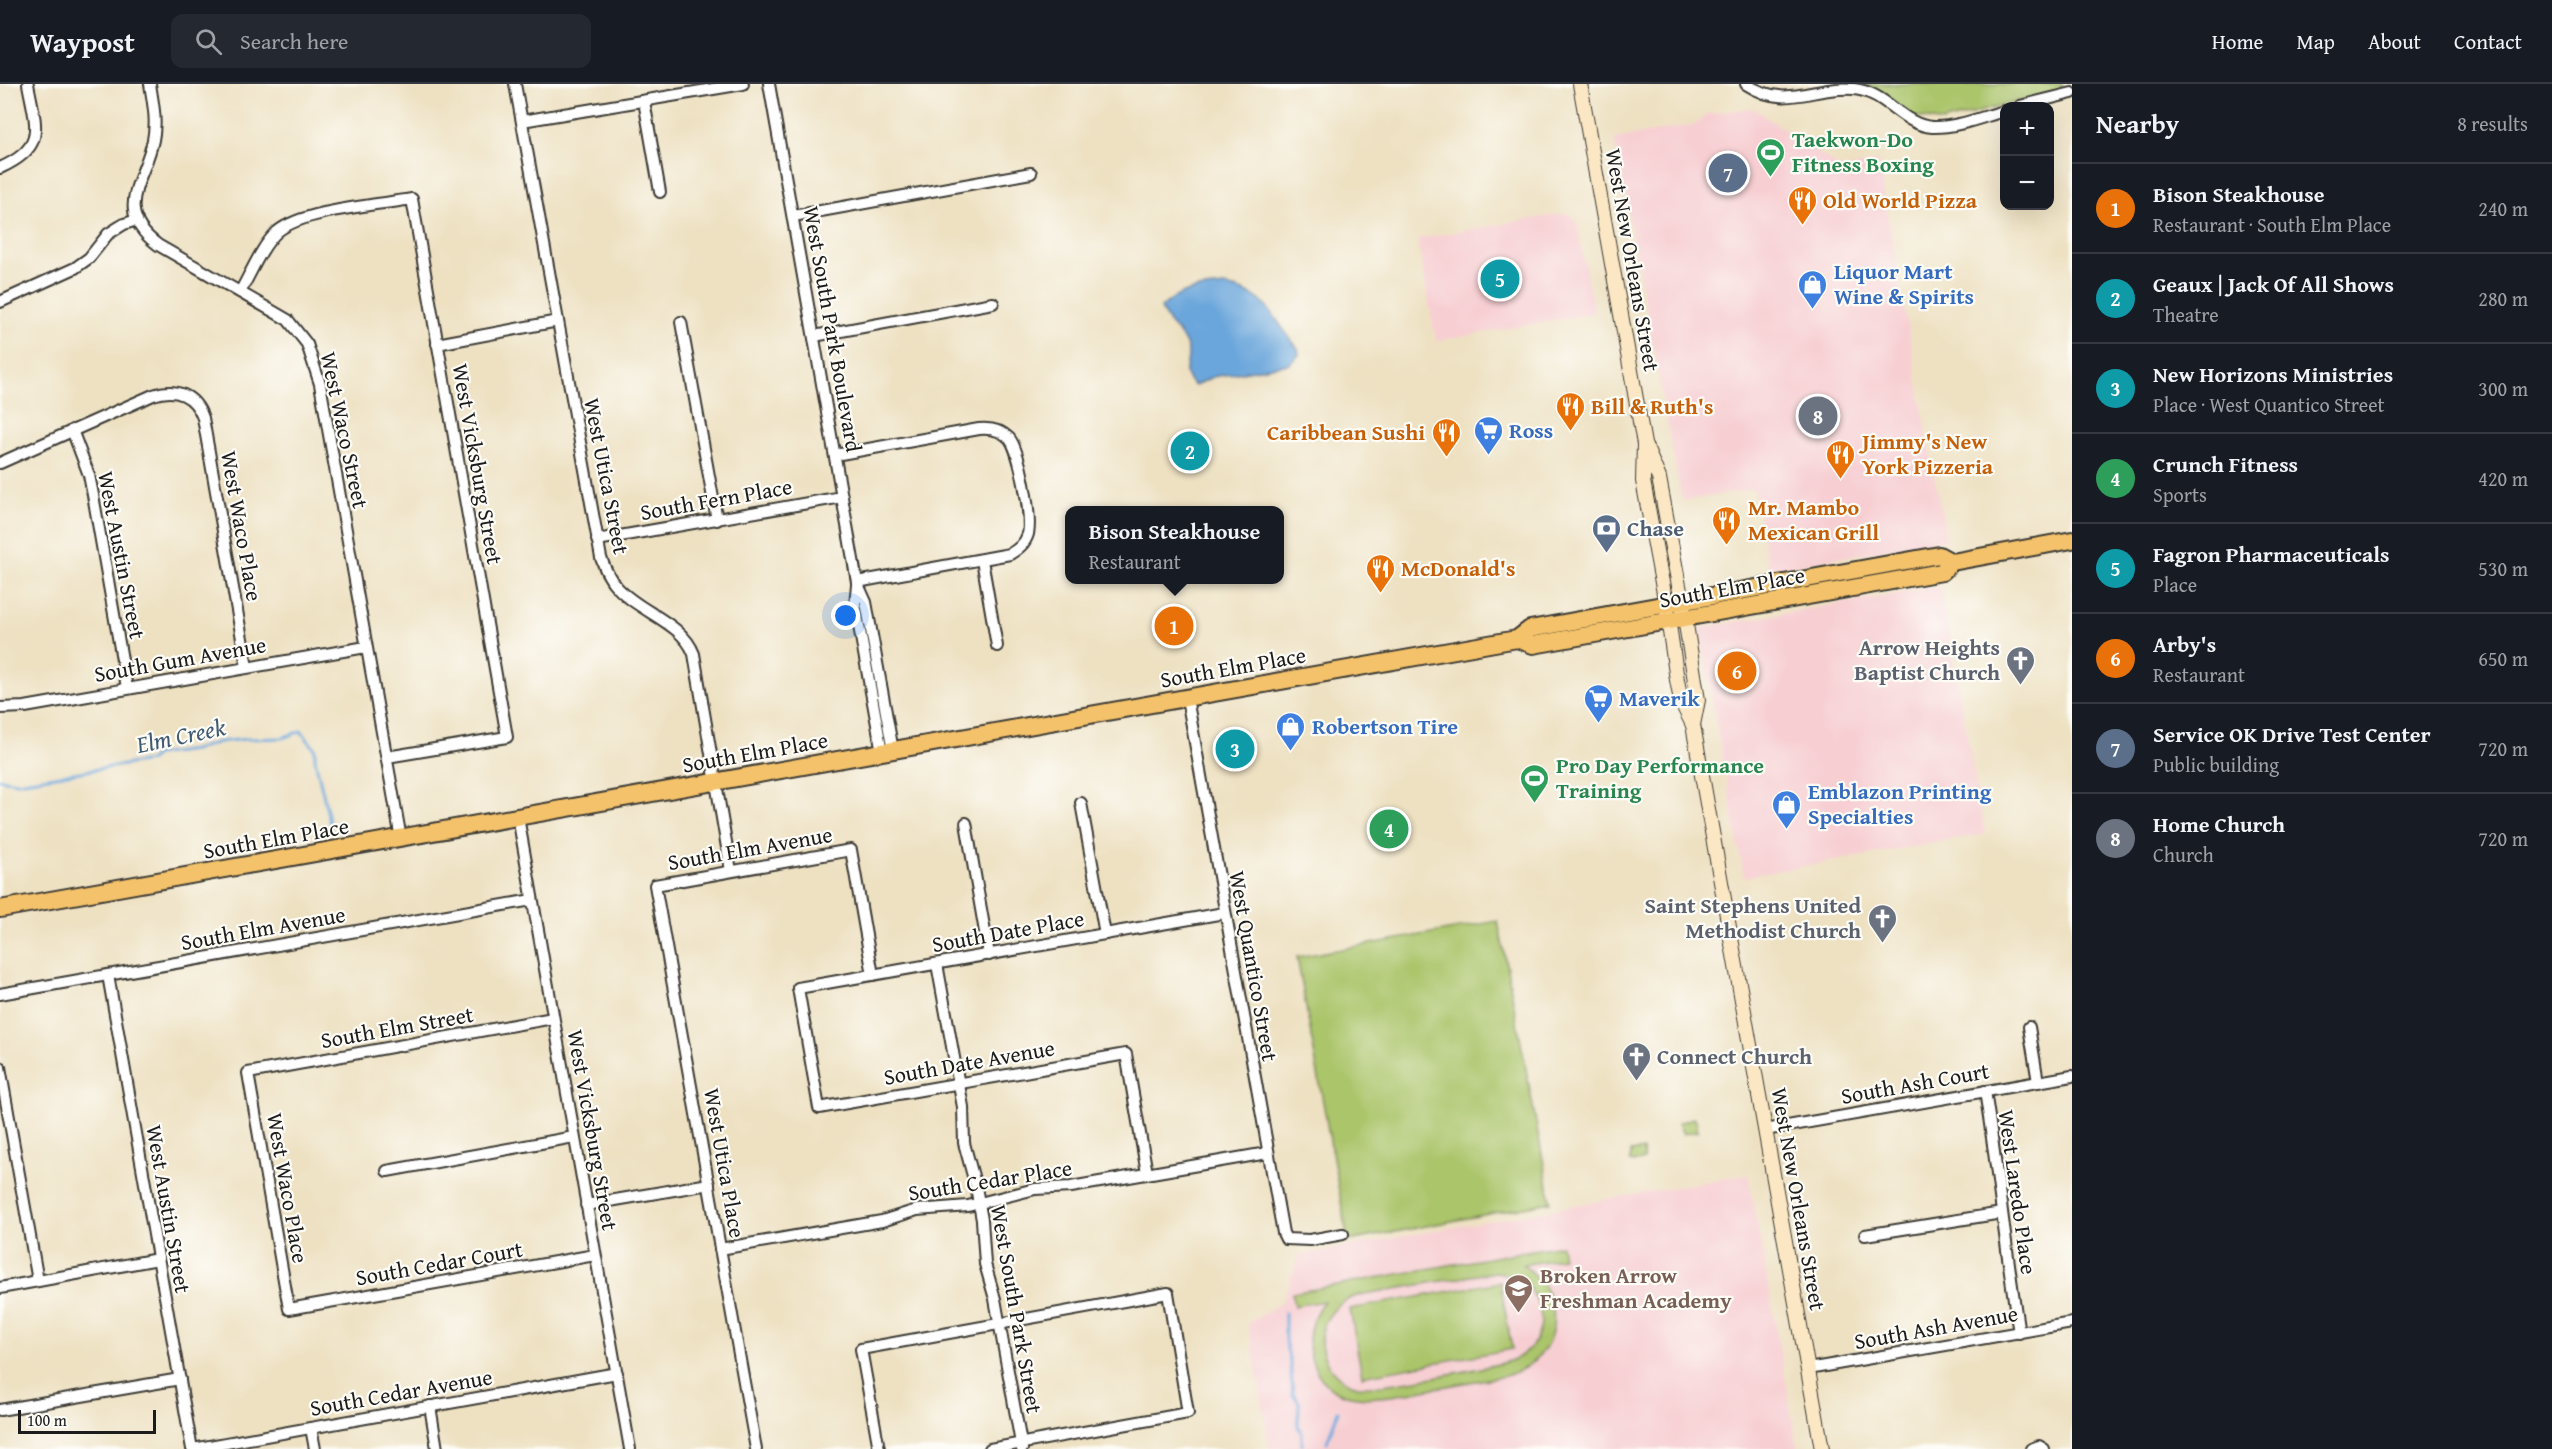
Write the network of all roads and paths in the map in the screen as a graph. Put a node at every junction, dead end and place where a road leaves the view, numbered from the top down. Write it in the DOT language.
graph roads {
  1 [pos="28,84"];
  2 [pos="150,84"];
  3 [pos="515,84"];
  4 [pos="743,84"];
  5 [pos="769,84"];
  6 [pos="1580,84"];
  7 [pos="1746,84"];
  8 [pos="2072,93"];
  9 [pos="644,101"];
  10 [pos="2036,102"];
  11 [pos="2000,112"];
  12 [pos="522,121"];
  13 [pos="0,168"];
  14 [pos="1031,172"];
  15 [pos="660,192"];
  16 [pos="793,216"];
  17 [pos="137,220"];
  18 [pos="240,292"];
  19 [pos="0,302"];
  20 [pos="993,303"];
  21 [pos="558,321"];
  22 [pos="681,322"];
  23 [pos="814,336"];
  24 [pos="437,344"];
  25 [pos="72,430"];
  26 [pos="835,455"];
  27 [pos="0,463"];
  28 [pos="843,497"];
  29 [pos="717,520"];
  30 [pos="597,540"];
  31 [pos="2072,540"];
  32 [pos="982,560"];
  33 [pos="1952,562"];
  34 [pos="1836,574"];
  35 [pos="857,582"];
  36 [pos="1839,591"];
  37 [pos="1675,611"];
  38 [pos="366,646"];
  39 [pos="997,646"];
  40 [pos="247,668"];
  41 [pos="127,688"];
  42 [pos="1187,698"];
  43 [pos="0,708"];
  44 [pos="887,751"];
  45 [pos="387,757"];
  46 [pos="716,782"];
  47 [pos="1082,802"];
  48 [pos="518,817"];
  49 [pos="966,823"];
  50 [pos="401,839"];
  51 [pos="731,871"];
  52 [pos="655,885"];
  53 [pos="532,900"];
  54 [pos="0,909"];
  55 [pos="1224,913"];
  56 [pos="1105,934"];
  57 [pos="989,954"];
  58 [pos="937,964"];
  59 [pos="108,975"];
  60 [pos="873,975"];
  61 [pos="0,994"];
  62 [pos="553,1018"];
  63 [pos="2029,1027"];
  64 [pos="0,1067"];
  65 [pos="248,1073"];
  66 [pos="2072,1076"];
  67 [pos="2038,1082"];
  68 [pos="958,1083"];
  69 [pos="1985,1091"];
  70 [pos="819,1108"];
  71 [pos="1765,1130"];
  72 [pos="574,1137"];
  73 [pos="1267,1153"];
  74 [pos="387,1170"];
  75 [pos="1147,1173"];
  76 [pos="709,1184"];
  77 [pos="979,1203"];
  78 [pos="586,1205"];
  79 [pos="2002,1213"];
  80 [pos="1343,1234"];
  81 [pos="1865,1235"];
  82 [pos="720,1249"];
  83 [pos="595,1255"];
  84 [pos="158,1259"];
  85 [pos="38,1281"];
  86 [pos="0,1288"];
  87 [pos="290,1309"];
  88 [pos="1000,1323"];
  89 [pos="2072,1323"];
  90 [pos="2019,1333"];
  91 [pos="1808,1369"];
  92 [pos="617,1373"];
  93 [pos="180,1379"];
  94 [pos="430,1406"];
  95 [pos="0,1410"];
  96 [pos="311,1428"];
  97 [pos="1021,1446"];
  98 [pos="192,1449"];
  99 [pos="315,1449"];
  100 [pos="437,1449"];
  101 [pos="630,1449"];
  102 [pos="756,1449"];
  103 [pos="879,1449"];
  104 [pos="990,1449"];
  105 [pos="1822,1449"];
  106 [pos="2031,1449"];
  107 [pos="2044,1449"];
  1 -- 13 [label="street"];
  2 -- 17 [label="street"];
  3 -- 12 [label="street, West Utica Street"];
  4 -- 9 [label="street"];
  5 -- 16 [label="street, West South Park Boulevard"];
  6 -- 37 [label="main road, West New Orleans Street"];
  7 -- 11 [label="street"];
  8 -- 10 [label="street"];
  9 -- 12 [label="street"];
  9 -- 15 [label="street"];
  12 -- 21 [label="street, West Utica Street"];
  14 -- 16 [label="street"];
  16 -- 23 [label="street, West South Park Boulevard"];
  17 -- 18 [label="street, West Waco Street"];
  17 -- 19 [label="street"];
  18 -- 24 [label="street, West Vicksburg Street"];
  18 -- 38 [label="street, West Waco Street"];
  20 -- 23 [label="street"];
  21 -- 24 [label="street"];
  21 -- 30 [label="street, West Utica Street"];
  22 -- 29 [label="street"];
  23 -- 26 [label="street, West South Park Boulevard"];
  24 -- 45 [label="street, West Vicksburg Street"];
  25 -- 27 [label="street"];
  25 -- 40 [label="street, West Waco Place"];
  25 -- 41 [label="street, West Austin Street"];
  26 -- 28 [label="street, West South Park Boulevard"];
  26 -- 32 [label="street"];
  28 -- 29 [label="street, South Fern Place"];
  28 -- 35 [label="street, West South Park Boulevard"];
  29 -- 30 [label="street, South Fern Place"];
  30 -- 46 [label="street, West Utica Street"];
  31 -- 33 [label="main road, South Elm Place"];
  32 -- 35 [label="street"];
  32 -- 39 [label="street"];
  33 -- 34 [label="main road, South Elm Place"];
  33 -- 36 [label="main road, South Elm Place"];
  34 -- 36 [label="main road"];
  34 -- 37 [label="main road, South Elm Place"];
  35 -- 44 [label="street, West South Park Boulevard"];
  36 -- 37 [label="main road, South Elm Place"];
  37 -- 42 [label="main road, South Elm Place"];
  37 -- 71 [label="main road, West New Orleans Street"];
  38 -- 40 [label="street, South Gum Avenue"];
  38 -- 45 [label="street, West Waco Street"];
  40 -- 41 [label="street, South Gum Avenue"];
  41 -- 43 [label="street, South Gum Avenue"];
  42 -- 44 [label="main road, South Elm Place"];
  42 -- 55 [label="street, West Quantico Street"];
  44 -- 46 [label="main road, South Elm Place"];
  45 -- 50 [label="street, West Waco Street"];
  46 -- 48 [label="main road, South Elm Place"];
  46 -- 51 [label="street, West Utica Street"];
  47 -- 56 [label="street"];
  48 -- 50 [label="main road, South Elm Place"];
  48 -- 53 [label="street, West Vicksburg Street"];
  49 -- 57 [label="street"];
  50 -- 54 [label="main road, South Elm Place"];
  51 -- 52 [label="street, South Elm Avenue"];
  51 -- 60 [label="street, South Elm Avenue"];
  52 -- 76 [label="street, West Utica Place"];
  53 -- 59 [label="street, South Elm Avenue"];
  53 -- 62 [label="street, West Vicksburg Street"];
  55 -- 56 [label="street, South Date Place"];
  55 -- 73 [label="street, West Quantico Street"];
  56 -- 57 [label="street, South Date Place"];
  57 -- 58 [label="street, South Date Place"];
  58 -- 60 [label="street, South Date Place"];
  58 -- 68 [label="street, West South Park Street"];
  59 -- 61 [label="street, South Elm Avenue"];
  59 -- 84 [label="street, West Austin Street"];
  60 -- 70 [label="street, South Date Place"];
  62 -- 65 [label="street, South Elm Street"];
  62 -- 72 [label="street, West Vicksburg Street"];
  63 -- 67 [label="street"];
  64 -- 85 [label="street"];
  65 -- 87 [label="street, West Waco Place"];
  66 -- 67 [label="street, South Ash Court"];
  67 -- 69 [label="street, South Ash Court"];
  68 -- 70 [label="street, South Date Avenue"];
  68 -- 75 [label="street, South Date Avenue"];
  68 -- 77 [label="street, West South Park Street"];
  69 -- 71 [label="street, South Ash Court"];
  69 -- 79 [label="street, West Laredo Place"];
  71 -- 91 [label="main road, West New Orleans Street"];
  72 -- 74 [label="street"];
  72 -- 78 [label="street, West Vicksburg Street"];
  73 -- 75 [label="street, South Cedar Place"];
  73 -- 80 [label="street, West Quantico Street"];
  75 -- 77 [label="street, South Cedar Place"];
  76 -- 78 [label="street"];
  76 -- 82 [label="street, West Utica Place"];
  77 -- 82 [label="street, South Cedar Place"];
  77 -- 88 [label="street, West South Park Street"];
  78 -- 83 [label="street, West Vicksburg Street"];
  79 -- 81 [label="street"];
  79 -- 90 [label="street, West Laredo Place"];
  82 -- 102 [label="street, West Utica Place"];
  83 -- 87 [label="street, South Cedar Court"];
  83 -- 92 [label="street, West Vicksburg Street"];
  84 -- 85 [label="street"];
  84 -- 93 [label="street, West Austin Street"];
  85 -- 86 [label="street"];
  88 -- 97 [label="street, West South Park Street"];
  88 -- 97 [label="street"];
  88 -- 103 [label="street"];
  89 -- 90 [label="street, South Ash Avenue"];
  90 -- 91 [label="street, South Ash Avenue"];
  91 -- 105 [label="main road, West New Orleans Street"];
  92 -- 94 [label="street, South Cedar Avenue"];
  92 -- 101 [label="street, West Vicksburg Street"];
  93 -- 95 [label="street"];
  93 -- 98 [label="street, West Austin Street"];
  94 -- 96 [label="street, South Cedar Avenue"];
  94 -- 100 [label="street"];
  96 -- 98 [label="street, South Cedar Avenue"];
  96 -- 99 [label="street"];
  97 -- 104 [label="street"];
  106 -- 107 [label="street"];
}
